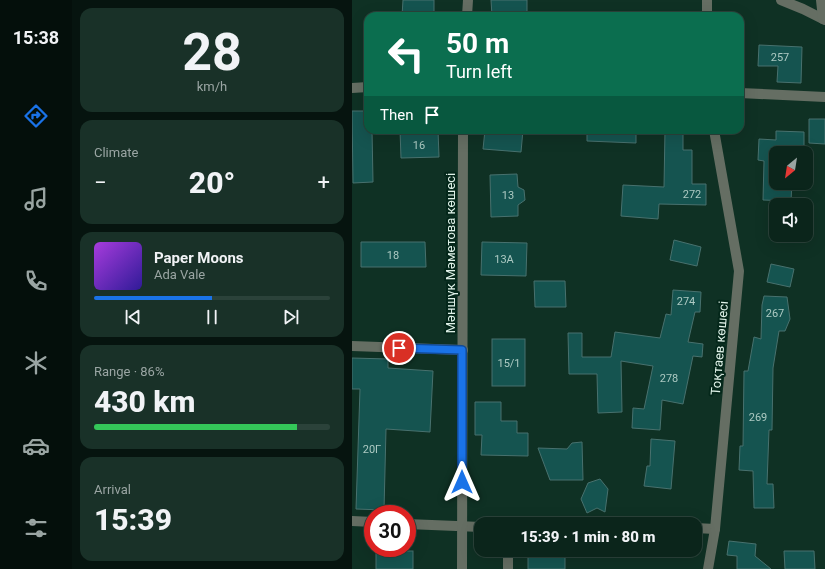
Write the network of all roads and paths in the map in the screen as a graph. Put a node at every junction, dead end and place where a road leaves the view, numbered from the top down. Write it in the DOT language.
graph roads {
  1 [pos="468,0"];
  2 [pos="706,0"];
  3 [pos="781,0"];
  4 [pos="820,0"];
  5 [pos="467,12"];
  6 [pos="707,12"];
  7 [pos="824,20"];
  8 [pos="364,87"];
  9 [pos="352,88"];
  10 [pos="744,94"];
  11 [pos="825,97"];
  12 [pos="463,134"];
  13 [pos="715,134"];
  14 [pos="352,346"];
  15 [pos="462,350"];
  16 [pos="352,521"];
  17 [pos="364,522"];
  18 [pos="416,524"];
  19 [pos="462,527"];
  20 [pos="474,527"];
  21 [pos="702,528"];
  22 [pos="715,529"];
  23 [pos="508,557"];
  24 [pos="462,569"];
  25 [pos="508,569"];
  26 [pos="708,569"];
  1 -- 5 [label="street"];
  2 -- 6 [label="street"];
  3 -- 7 [label="street"];
  4 -- 7 [label="street"];
  8 -- 9 [label="street"];
  10 -- 11 [label="street"];
  12 -- 15 [label="street, Мәншүк Мәметова көшесі"];
  13 -- 22 [label="street, Тоқтаев көшесі"];
  14 -- 15 [label="street"];
  15 -- 19 [label="street, Мәншүк Мәметова көшесі"];
  16 -- 17 [label="street"];
  18 -- 19 [label="street"];
  19 -- 20 [label="street"];
  19 -- 24 [label="street, Мәншүк Мәметова көшесі"];
  21 -- 22 [label="street"];
  22 -- 26 [label="street, Тоқтаев көшесі"];
  23 -- 25 [label="street"];
}
